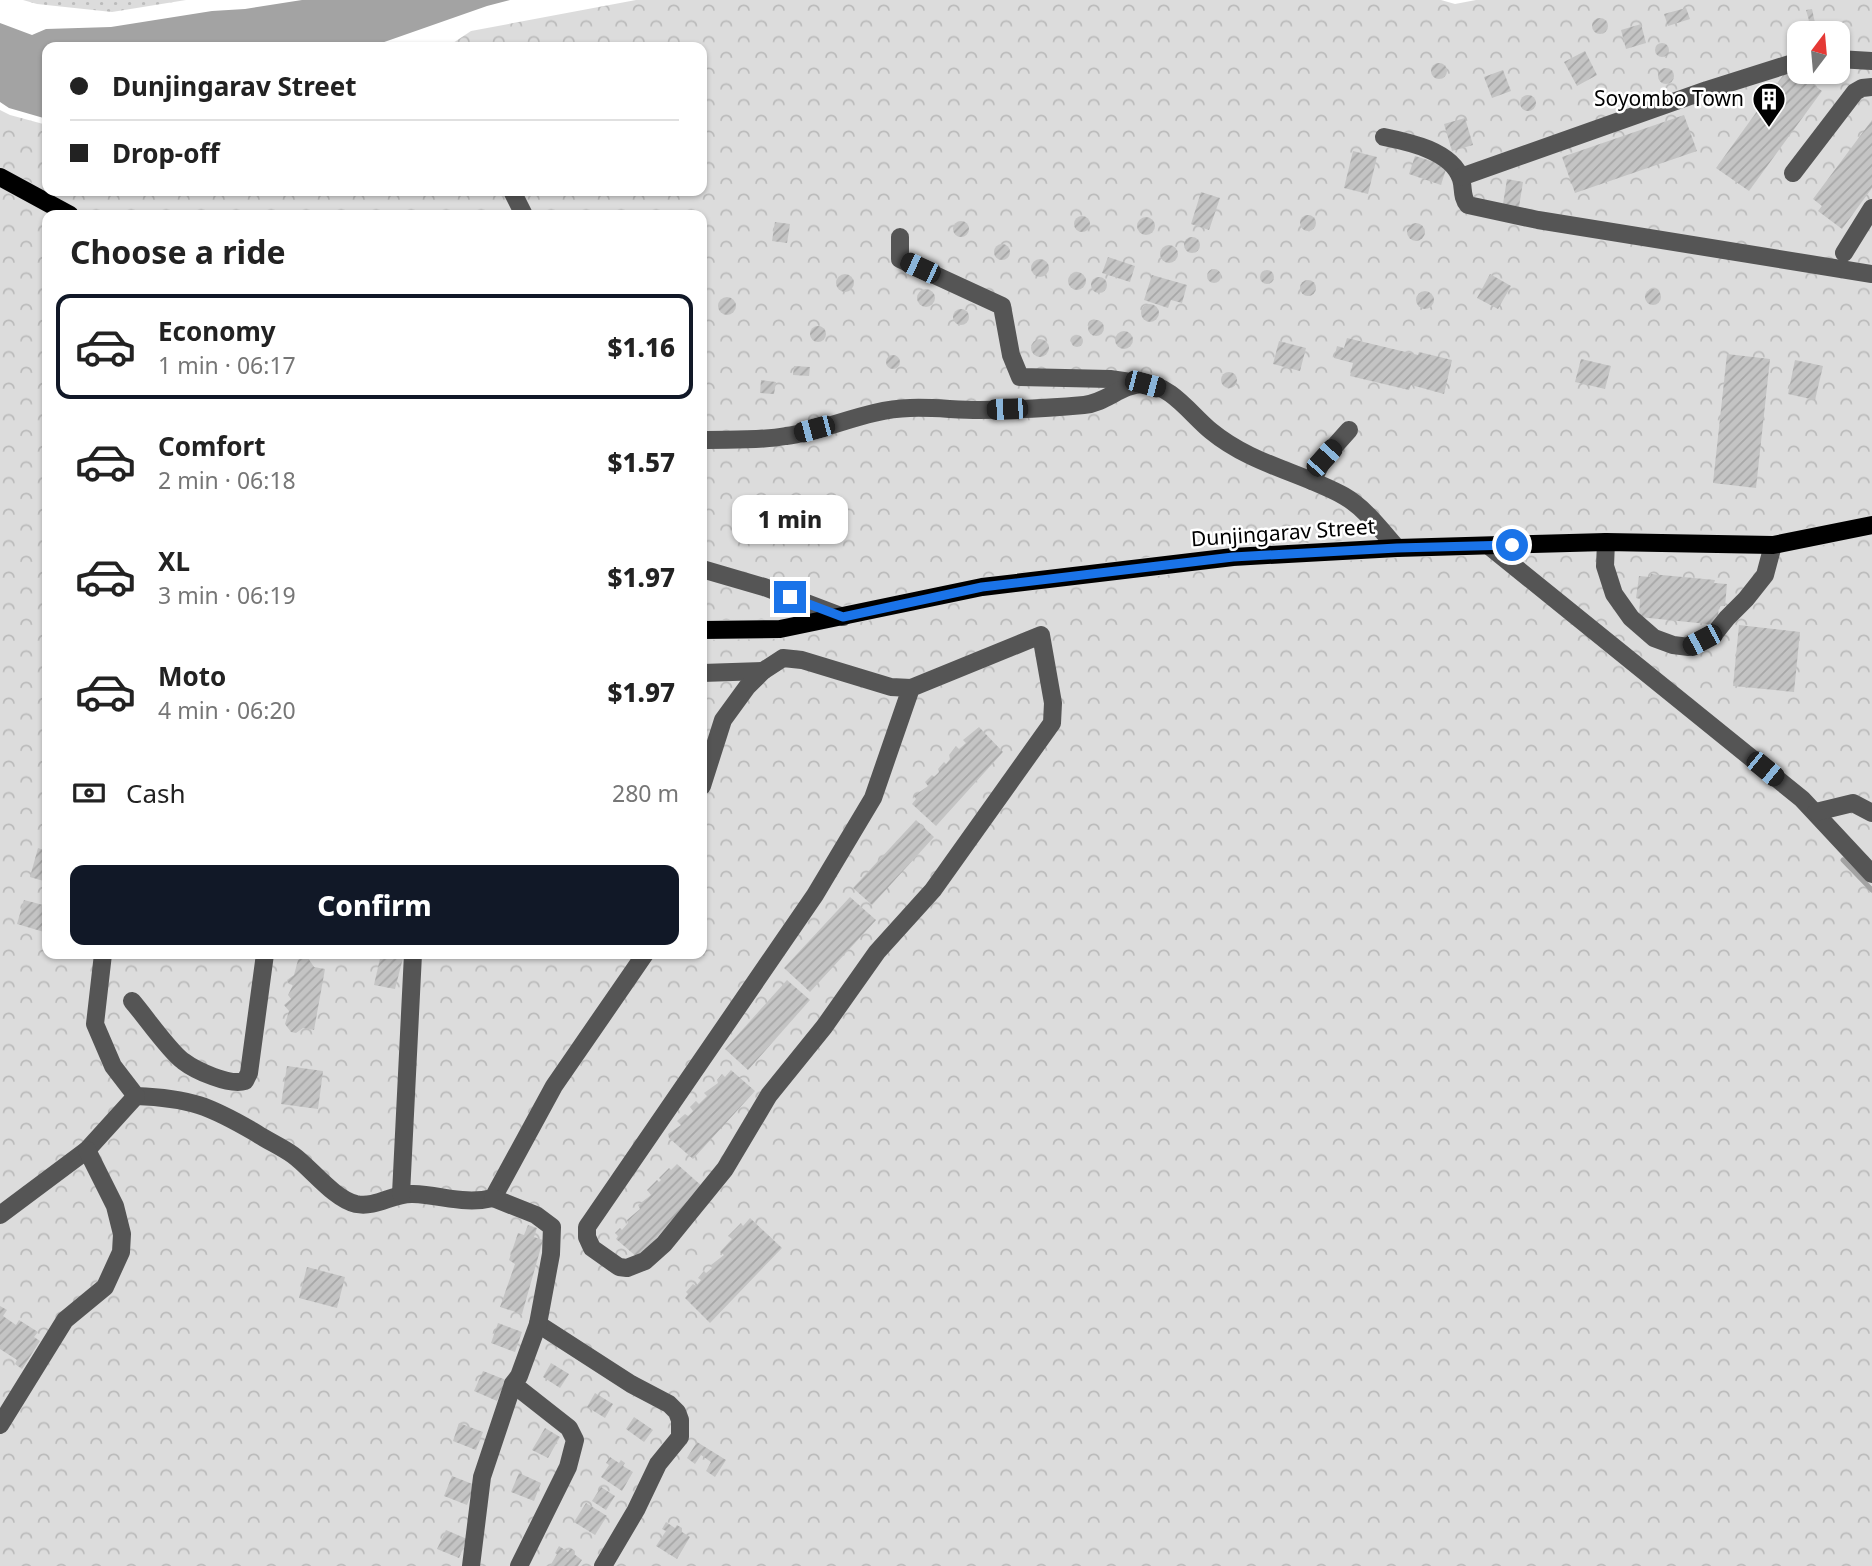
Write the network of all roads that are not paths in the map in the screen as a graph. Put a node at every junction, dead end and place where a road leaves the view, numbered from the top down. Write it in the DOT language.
graph roads {
  1 [pos="1850,60"];
  2 [pos="1872,61"];
  3 [pos="1787,65"];
  4 [pos="1872,87"];
  5 [pos="1384,137"];
  6 [pos="1793,173"];
  7 [pos="0,177"];
  8 [pos="1461,177"];
  9 [pos="1872,208"];
  10 [pos="61,210"];
  11 [pos="900,237"];
  12 [pos="1844,253"];
  13 [pos="1872,274"];
  14 [pos="1145,384"];
  15 [pos="1349,430"];
  16 [pos="707,439"];
  17 [pos="1312,481"];
  18 [pos="1872,525"];
  19 [pos="1606,542"];
  20 [pos="1773,545"];
  21 [pos="1489,546"];
  22 [pos="1397,548"];
  23 [pos="707,570"];
  24 [pos="843,617"];
  25 [pos="780,629"];
  26 [pos="707,630"];
  27 [pos="783,658"];
  28 [pos="763,671"];
  29 [pos="707,673"];
  30 [pos="911,688"];
  31 [pos="707,770"];
  32 [pos="1816,813"];
  33 [pos="1872,813"];
  34 [pos="1872,873"];
  35 [pos="102,959"];
  36 [pos="263,959"];
  37 [pos="413,959"];
  38 [pos="642,959"];
  39 [pos="132,1001"];
  40 [pos="136,1096"];
  41 [pos="87,1150"];
  42 [pos="401,1194"];
  43 [pos="492,1198"];
  44 [pos="0,1215"];
  45 [pos="538,1324"];
  46 [pos="513,1384"];
  47 [pos="0,1425"];
  48 [pos="471,1566"];
  49 [pos="519,1566"];
  50 [pos="603,1566"];
  1 -- 2 [label="street"];
  3 -- 8 [label="street"];
  4 -- 6 [label="street"];
  5 -- 8 [label="street"];
  7 -- 10 [label="main road"];
  8 -- 13 [label="street"];
  9 -- 12 [label="street"];
  11 -- 14 [label="street"];
  14 -- 16 [label="street"];
  14 -- 17 [label="street"];
  15 -- 17 [label="street"];
  17 -- 22 [label="street"];
  18 -- 20 [label="main road, Dunjingarav Street"];
  19 -- 20 [label="main road, Dunjingarav Street"];
  19 -- 20 [label="street"];
  19 -- 21 [label="main road, Dunjingarav Street"];
  21 -- 22 [label="main road, Dunjingarav Street"];
  21 -- 32 [label="street"];
  22 -- 24 [label="main road, Dunjingarav Street"];
  23 -- 24 [label="street"];
  24 -- 25 [label="main road, Dunjingarav Street"];
  25 -- 26 [label="main road, Dunjingarav Street"];
  25 -- 27 [label="street"];
  27 -- 28 [label="street"];
  27 -- 30 [label="street"];
  28 -- 29 [label="street"];
  28 -- 31 [label="street"];
  30 -- 30 [label="street"];
  32 -- 33 [label="street"];
  32 -- 34 [label="street"];
  35 -- 40 [label="street"];
  36 -- 39 [label="street"];
  37 -- 42 [label="street"];
  38 -- 43 [label="street"];
  40 -- 41 [label="street"];
  40 -- 42 [label="street"];
  41 -- 44 [label="street"];
  41 -- 47 [label="street"];
  42 -- 43 [label="street"];
  43 -- 45 [label="street"];
  45 -- 46 [label="street"];
  45 -- 50 [label="street"];
  46 -- 48 [label="street"];
  46 -- 49 [label="street"];
}
